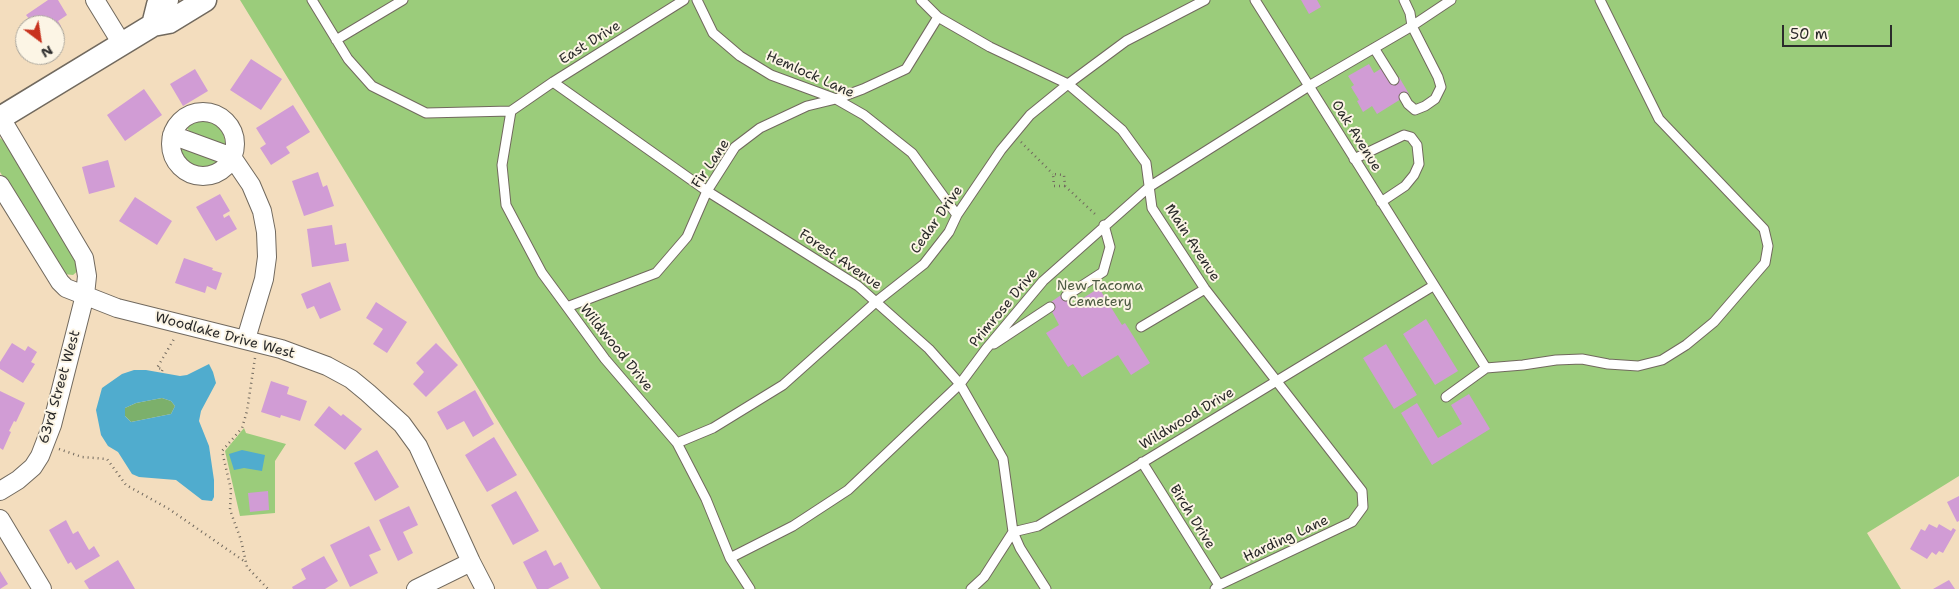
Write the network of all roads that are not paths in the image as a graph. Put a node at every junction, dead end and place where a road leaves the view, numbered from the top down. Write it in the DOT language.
graph roads {
  1 [pos="95,0"];
  2 [pos="167,0"];
  3 [pos="205,0"];
  4 [pos="312,0"];
  5 [pos="403,0"];
  6 [pos="684,0"];
  7 [pos="697,0"];
  8 [pos="921,0"];
  9 [pos="1205,0"];
  10 [pos="1255,0"];
  11 [pos="1404,0"];
  12 [pos="1451,0"];
  13 [pos="1600,0"];
  14 [pos="938,16"];
  15 [pos="153,25"];
  16 [pos="1412,26"];
  17 [pos="336,40"];
  18 [pos="122,44"];
  19 [pos="1374,48"];
  20 [pos="1394,80"];
  21 [pos="553,82"];
  22 [pos="1068,84"];
  23 [pos="1309,86"];
  24 [pos="1404,97"];
  25 [pos="836,99"];
  26 [pos="511,111"];
  27 [pos="0,118"];
  28 [pos="172,135"];
  29 [pos="232,158"];
  30 [pos="1354,159"];
  31 [pos="0,184"];
  32 [pos="1149,187"];
  33 [pos="707,191"];
  34 [pos="1381,202"];
  35 [pos="957,215"];
  36 [pos="1105,225"];
  37 [pos="1433,286"];
  38 [pos="1205,289"];
  39 [pos="85,295"];
  40 [pos="1066,296"];
  41 [pos="877,301"];
  42 [pos="567,307"];
  43 [pos="1050,307"];
  44 [pos="1141,327"];
  45 [pos="252,341"];
  46 [pos="986,349"];
  47 [pos="1486,368"];
  48 [pos="1277,380"];
  49 [pos="960,384"];
  50 [pos="1446,397"];
  51 [pos="677,443"];
  52 [pos="1142,462"];
  53 [pos="0,491"];
  54 [pos="1363,508"];
  55 [pos="0,518"];
  56 [pos="1013,532"];
  57 [pos="730,558"];
  58 [pos="471,562"];
  59 [pos="1217,587"];
  60 [pos="42,589"];
  61 [pos="416,589"];
  62 [pos="485,589"];
  63 [pos="750,589"];
  64 [pos="971,589"];
  65 [pos="1046,589"];
  1 -- 18 [label="street"];
  2 -- 15 [label="street"];
  3 -- 15 [label="street"];
  4 -- 17 [label="lane"];
  5 -- 17 [label="lane"];
  6 -- 21 [label="lane, East Drive"];
  7 -- 25 [label="lane, Hemlock Lane"];
  8 -- 14 [label="lane, Main Avenue"];
  9 -- 22 [label="lane, Cedar Drive"];
  10 -- 23 [label="lane, Oak Avenue"];
  11 -- 16 [label="lane"];
  12 -- 16 [label="lane, Primrose Drive"];
  13 -- 47 [label="lane"];
  14 -- 22 [label="lane, Main Avenue"];
  14 -- 25 [label="lane, Fir Lane"];
  15 -- 18 [label="street"];
  16 -- 19 [label="lane, Primrose Drive"];
  16 -- 24 [label="lane"];
  17 -- 26 [label="lane"];
  18 -- 27 [label="street"];
  19 -- 20 [label="lane"];
  19 -- 23 [label="lane, Primrose Drive"];
  21 -- 26 [label="lane, East Drive"];
  21 -- 33 [label="lane, Forest Avenue"];
  22 -- 32 [label="lane, Main Avenue"];
  22 -- 35 [label="lane, Cedar Drive"];
  23 -- 30 [label="lane, Oak Avenue"];
  23 -- 32 [label="lane, Primrose Drive"];
  25 -- 33 [label="lane, Fir Lane"];
  25 -- 35 [label="lane, Hemlock Lane"];
  26 -- 42 [label="lane, Wildwood Drive"];
  27 -- 39 [label="street"];
  28 -- 29 [label="street"];
  28 -- 29 [label="street"];
  28 -- 29 [label="street"];
  29 -- 45 [label="street"];
  30 -- 34 [label="lane, Oak Avenue"];
  30 -- 34 [label="lane"];
  31 -- 39 [label="street, Woodlake Drive West"];
  32 -- 36 [label="lane, Primrose Drive"];
  32 -- 38 [label="lane, Main Avenue"];
  33 -- 41 [label="lane, Forest Avenue"];
  33 -- 42 [label="lane, Fir Lane"];
  34 -- 37 [label="lane, Oak Avenue"];
  35 -- 41 [label="lane, Cedar Drive"];
  36 -- 40 [label="lane"];
  36 -- 46 [label="lane, Primrose Drive"];
  37 -- 47 [label="lane, Oak Avenue"];
  37 -- 48 [label="lane, Wildwood Drive"];
  38 -- 44 [label="lane"];
  38 -- 48 [label="lane, Main Avenue"];
  39 -- 45 [label="street, Woodlake Drive West"];
  39 -- 53 [label="street, 63rd Street West"];
  41 -- 49 [label="lane, Forest Avenue"];
  41 -- 51 [label="lane, Cedar Drive"];
  42 -- 51 [label="lane, Wildwood Drive"];
  43 -- 46 [label="lane"];
  45 -- 58 [label="street, Woodlake Drive West"];
  46 -- 49 [label="lane, Primrose Drive"];
  47 -- 50 [label="lane"];
  48 -- 52 [label="lane, Wildwood Drive"];
  48 -- 54 [label="lane, Main Avenue"];
  49 -- 56 [label="lane, Forest Avenue"];
  49 -- 57 [label="lane, Primrose Drive"];
  51 -- 57 [label="lane, Wildwood Drive"];
  52 -- 56 [label="lane, Wildwood Drive"];
  52 -- 59 [label="lane, Birch Drive"];
  54 -- 59 [label="lane, Harding Lane"];
  55 -- 60 [label="street"];
  56 -- 64 [label="lane"];
  56 -- 65 [label="lane, Forest Avenue"];
  57 -- 63 [label="lane, Wildwood Drive"];
  58 -- 61 [label="street"];
  58 -- 62 [label="street, Woodlake Drive West"];
}
